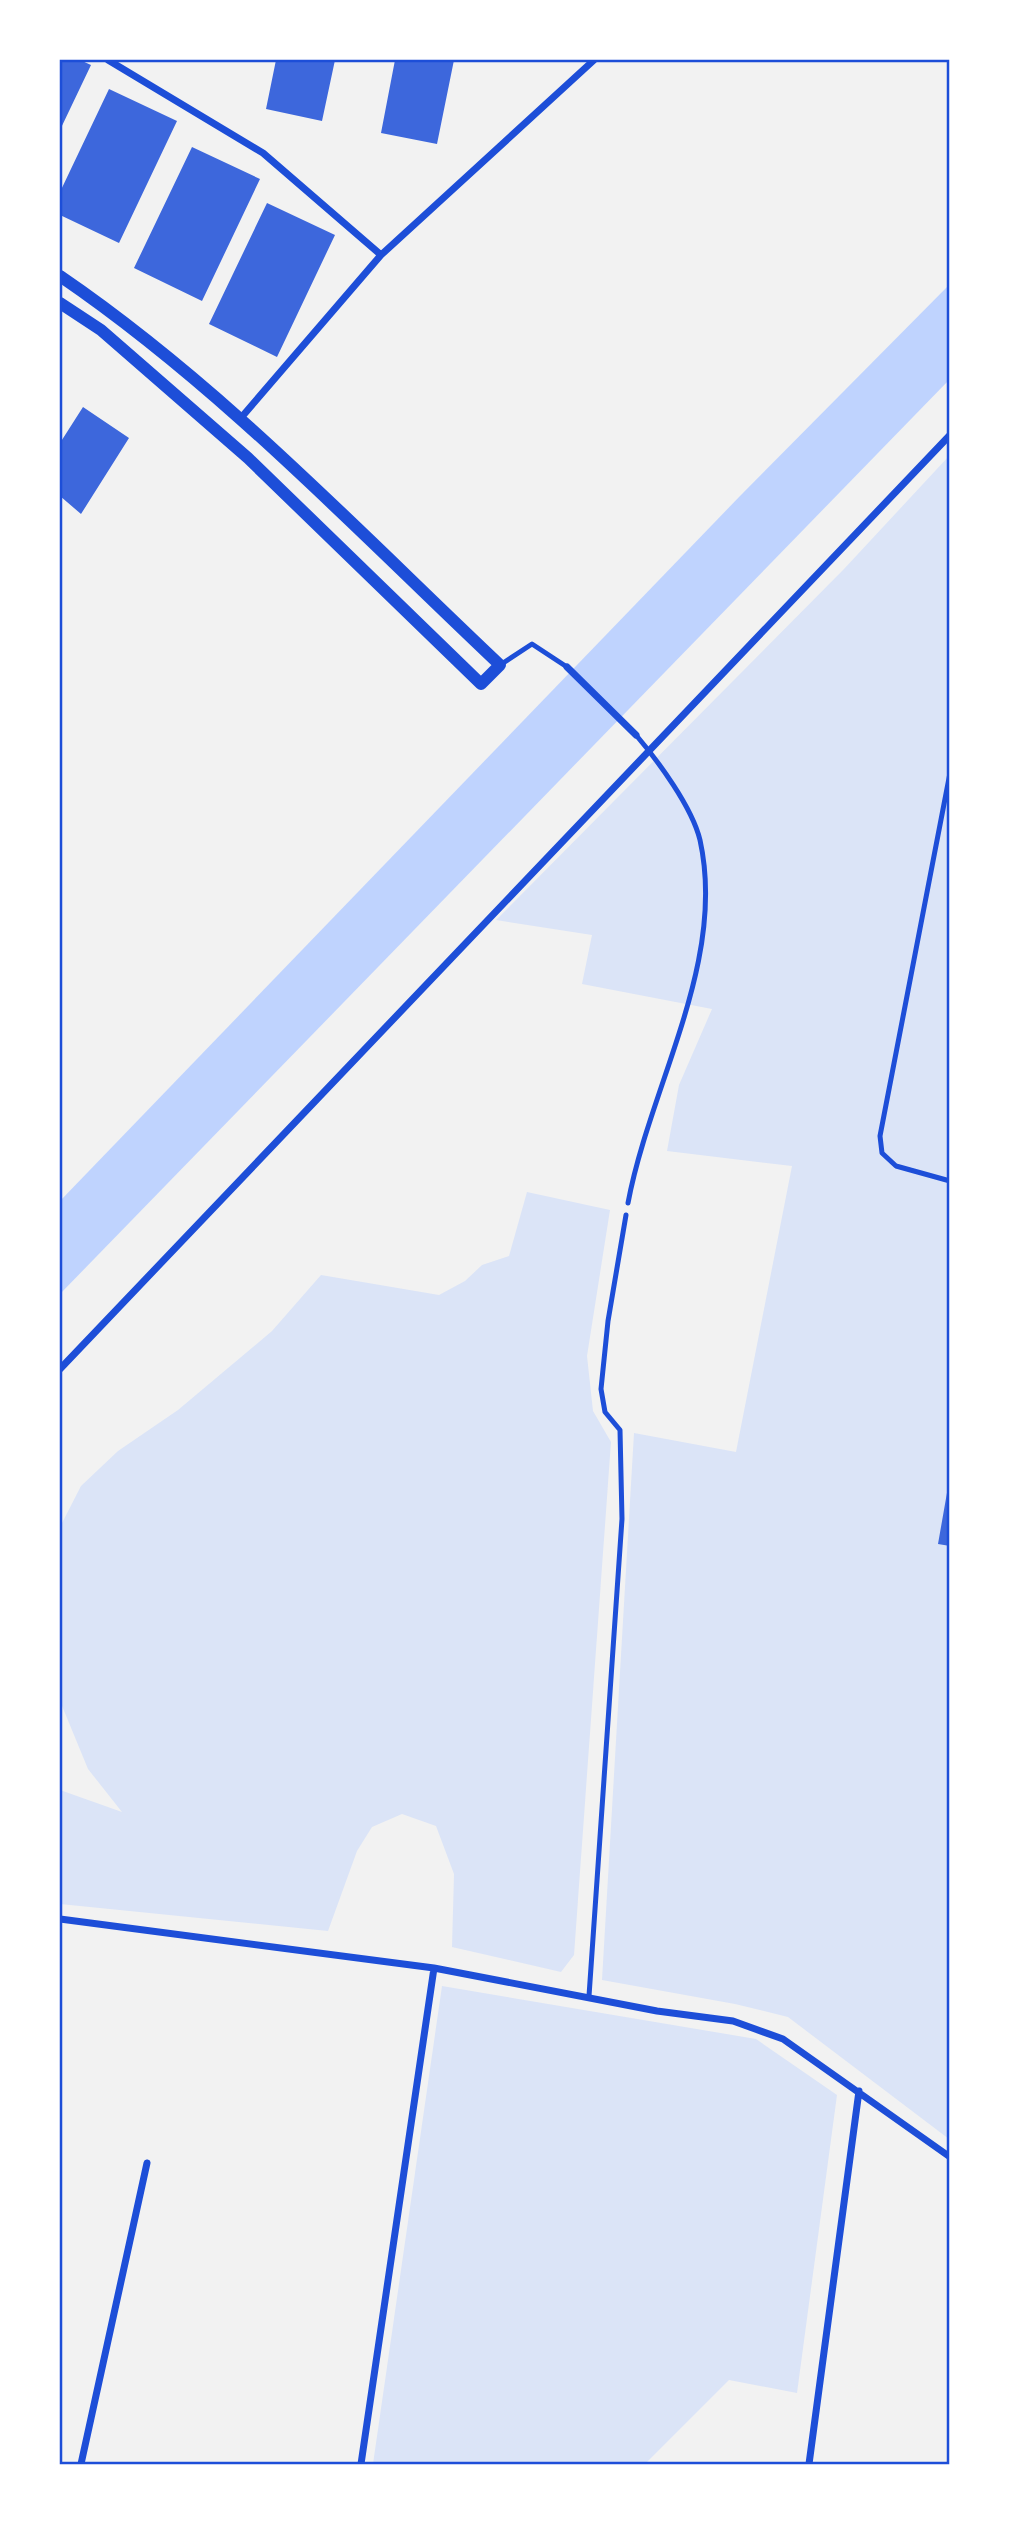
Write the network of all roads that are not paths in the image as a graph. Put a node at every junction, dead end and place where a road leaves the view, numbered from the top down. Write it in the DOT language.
graph roads {
  1 [pos="108,60"];
  2 [pos="594,60"];
  3 [pos="381,255"];
  4 [pos="60,276"];
  5 [pos="60,303"];
  6 [pos="240,419"];
  7 [pos="950,435"];
  8 [pos="500,666"];
  9 [pos="567,667"];
  10 [pos="636,735"];
  11 [pos="650,752"];
  12 [pos="950,773"];
  13 [pos="950,1181"];
  14 [pos="628,1203"];
  15 [pos="626,1215"];
  16 [pos="60,1369"];
  17 [pos="60,1919"];
  18 [pos="435,1968"];
  19 [pos="589,1996"];
  20 [pos="859,2091"];
  21 [pos="950,2157"];
  22 [pos="148,2163"];
  23 [pos="81,2465"];
  24 [pos="361,2465"];
  25 [pos="809,2465"];
  1 -- 3 [label="street"];
  2 -- 3 [label="street"];
  3 -- 6 [label="street"];
  4 -- 6 [label="street"];
  5 -- 8 [label="street"];
  6 -- 8 [label="street"];
  7 -- 11 [label="street"];
  8 -- 9 [label="lane"];
  9 -- 10 [label="street"];
  10 -- 11 [label="lane"];
  11 -- 14 [label="lane"];
  11 -- 16 [label="street"];
  12 -- 13 [label="lane"];
  15 -- 19 [label="lane"];
  17 -- 18 [label="street"];
  18 -- 19 [label="street"];
  18 -- 24 [label="street"];
  19 -- 20 [label="street"];
  20 -- 21 [label="street"];
  20 -- 25 [label="street"];
  22 -- 23 [label="street"];
}
